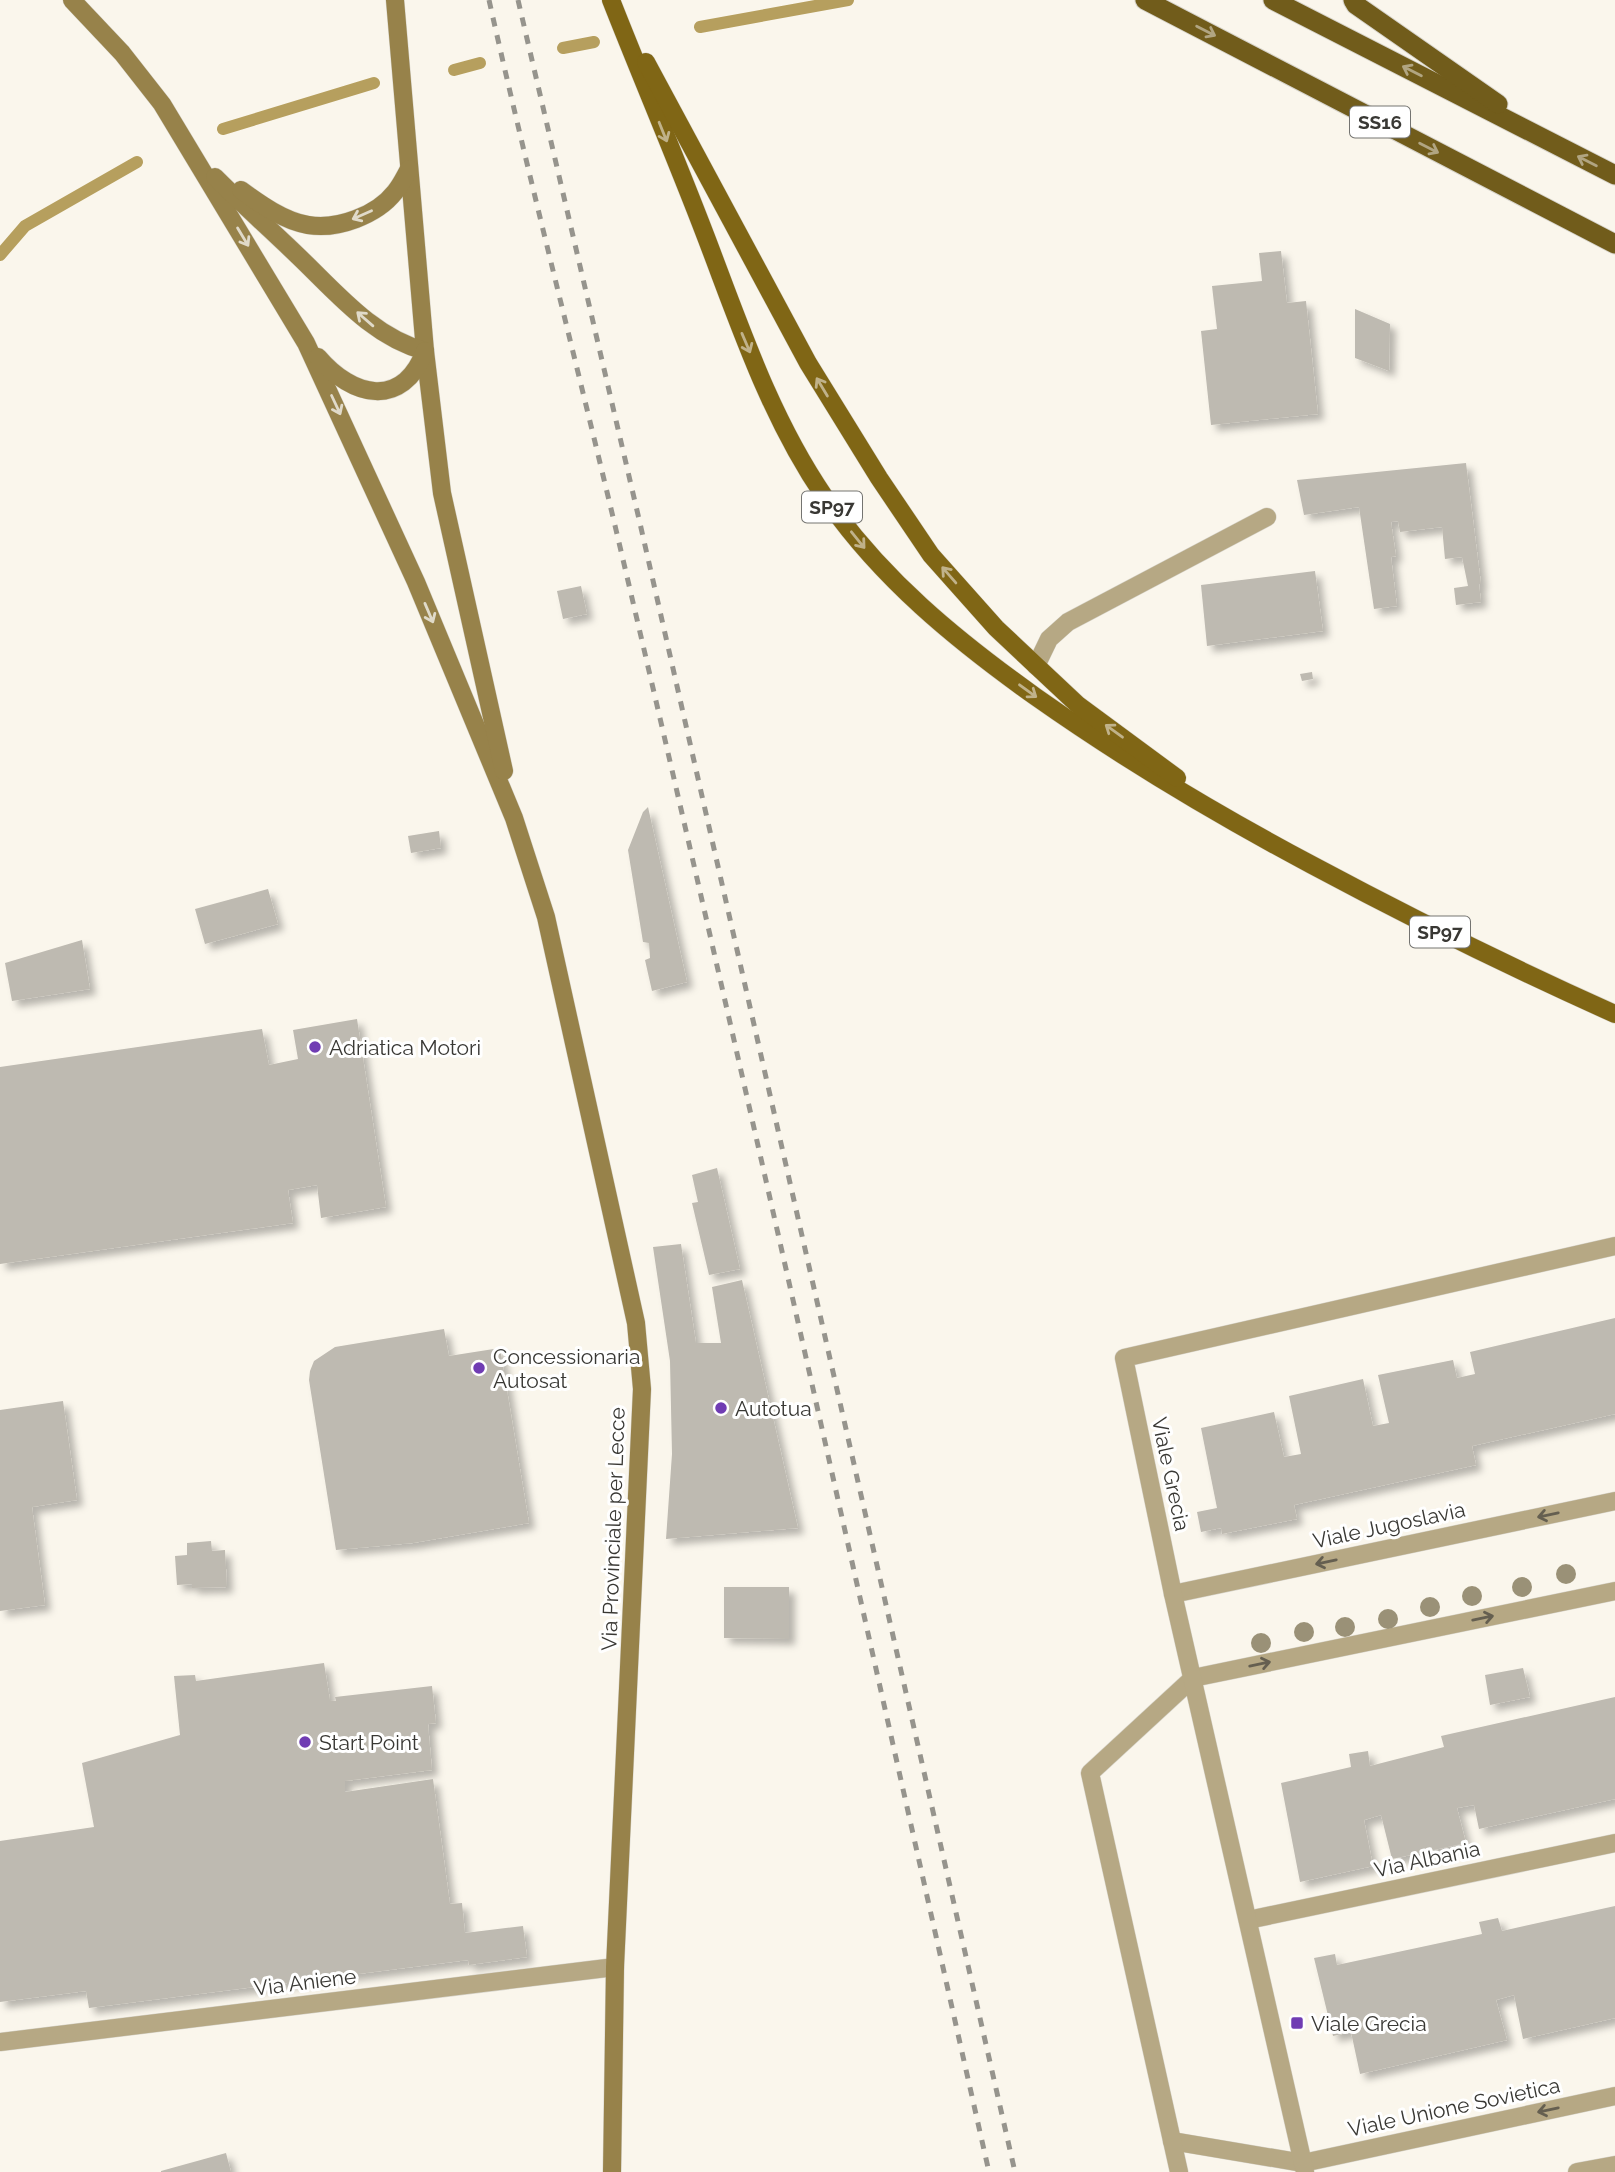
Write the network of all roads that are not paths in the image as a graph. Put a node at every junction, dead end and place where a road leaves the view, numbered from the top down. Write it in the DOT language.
graph roads {
  1 [pos="72,0"];
  2 [pos="395,0"];
  3 [pos="612,0"];
  4 [pos="1145,0"];
  5 [pos="1273,0"];
  6 [pos="1353,0"];
  7 [pos="1559,147"];
  8 [pos="195,157"];
  9 [pos="409,169"];
  10 [pos="1615,175"];
  11 [pos="1615,244"];
  12 [pos="306,344"];
  13 [pos="425,351"];
  14 [pos="1267,517"];
  15 [pos="1036,666"];
  16 [pos="514,818"];
  17 [pos="1269,842"];
  18 [pos="1615,1014"];
  19 [pos="1615,1246"];
  20 [pos="1615,1500"];
  21 [pos="1615,1591"];
  22 [pos="1173,1594"];
  23 [pos="1193,1678"];
  24 [pos="1615,1843"];
  25 [pos="1248,1920"];
  26 [pos="615,1967"];
  27 [pos="0,2042"];
  28 [pos="1615,2096"];
  29 [pos="1172,2141"];
  30 [pos="1615,2165"];
  31 [pos="1304,2167"];
  32 [pos="612,2172"];
  33 [pos="1179,2172"];
  34 [pos="1577,2172"];
  1 -- 8 [label="main road"];
  2 -- 9 [label="main road"];
  15 -- 3 [label="main road, SP97, one-way"];
  3 -- 17 [label="main road, SP97, one-way"];
  4 -- 11 [label="highway, SS16, one-way"];
  7 -- 5 [label="highway, one-way"];
  6 -- 7 [label="highway"];
  10 -- 7 [label="highway, one-way"];
  9 -- 8 [label="main road, one-way"];
  8 -- 12 [label="main road, one-way"];
  13 -- 8 [label="main road, one-way"];
  9 -- 13 [label="main road"];
  12 -- 13 [label="main road"];
  12 -- 16 [label="main road, one-way"];
  13 -- 16 [label="main road"];
  14 -- 15 [label="street"];
  17 -- 15 [label="main road, SP97, one-way"];
  16 -- 26 [label="main road, Via Provinciale per Lecce"];
  17 -- 18 [label="main road, SP97"];
  19 -- 22 [label="street, Viale Grecia"];
  20 -- 22 [label="street, Viale Jugoslavia, one-way"];
  23 -- 21 [label="street, one-way"];
  22 -- 23 [label="street, Viale Grecia"];
  23 -- 25 [label="street, Viale Grecia"];
  23 -- 29 [label="street"];
  24 -- 25 [label="street, Via Albania"];
  25 -- 31 [label="street, Viale Grecia"];
  26 -- 27 [label="street, Via Aniene"];
  26 -- 32 [label="main road, Via Provinciale per Lecce"];
  28 -- 31 [label="street, Viale Unione Sovietica, one-way"];
  29 -- 31 [label="street"];
  29 -- 33 [label="street"];
  30 -- 34 [label="street"];
}
